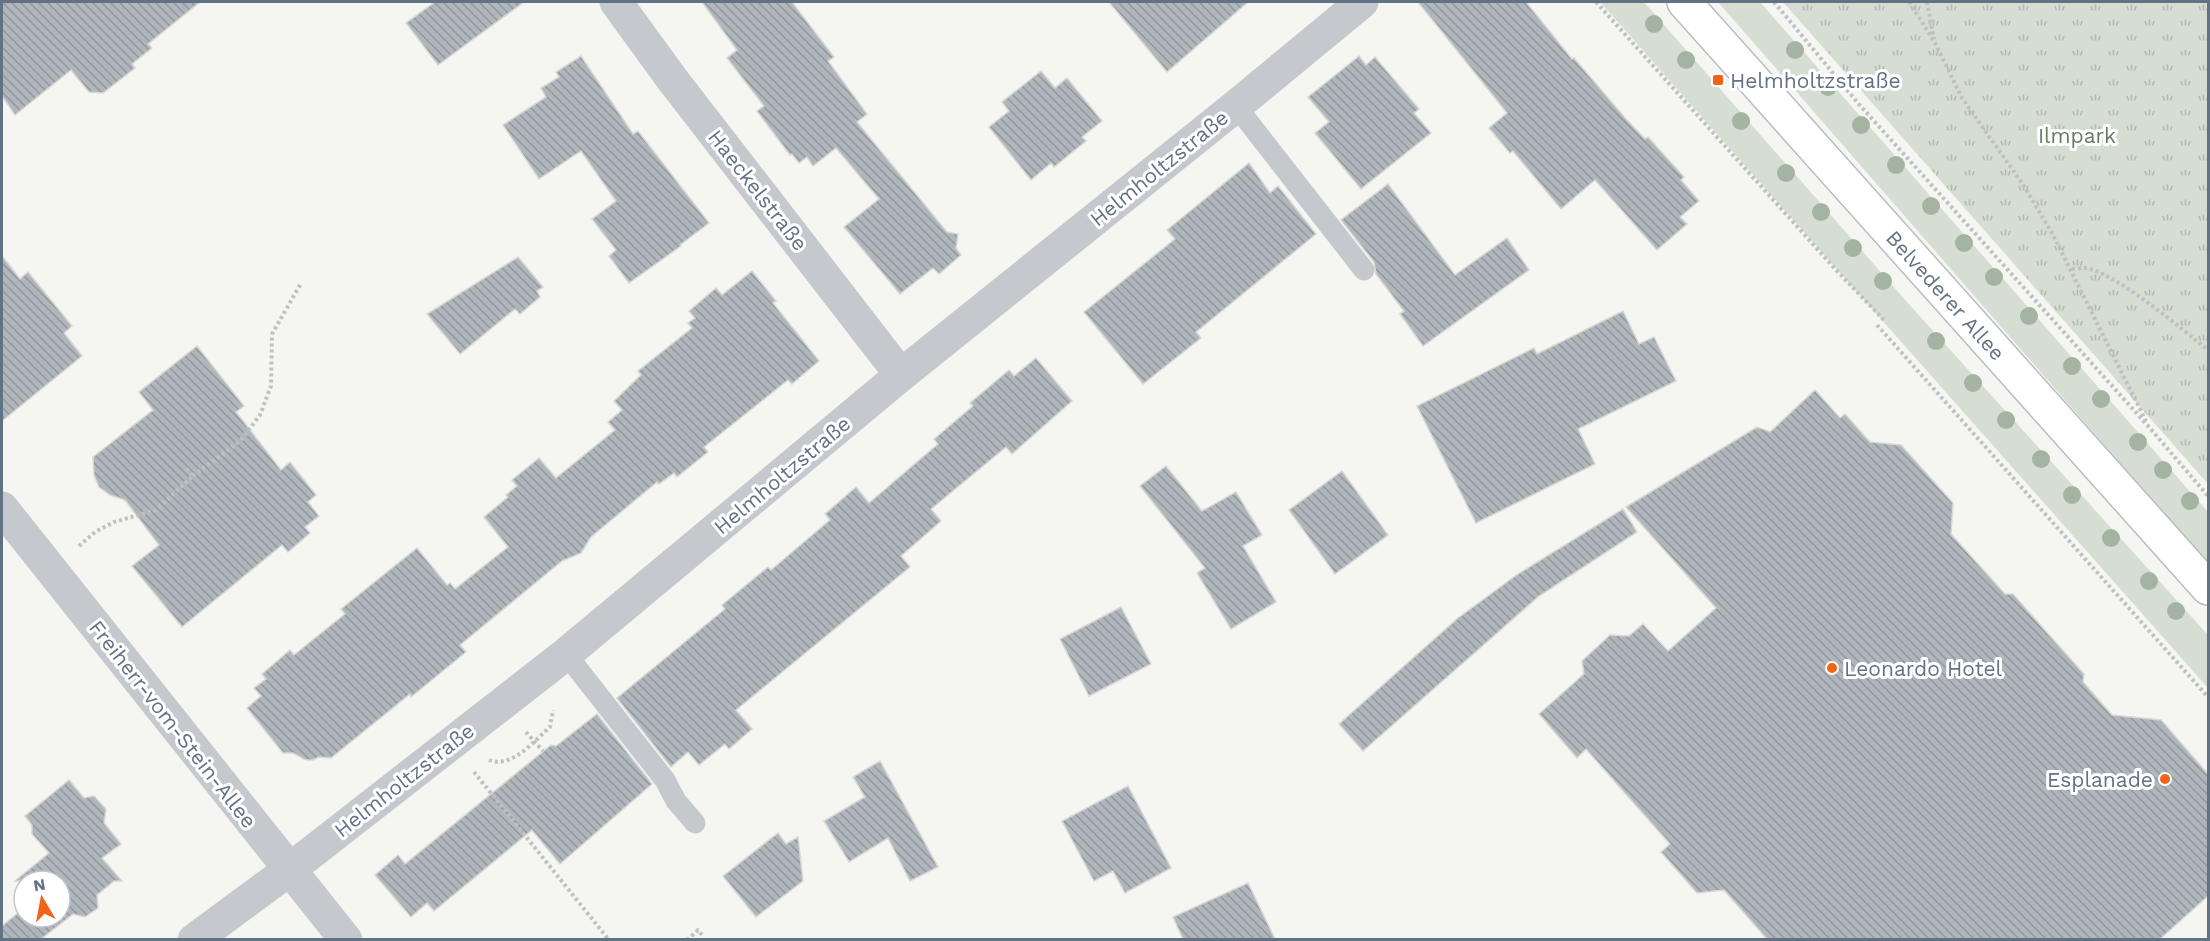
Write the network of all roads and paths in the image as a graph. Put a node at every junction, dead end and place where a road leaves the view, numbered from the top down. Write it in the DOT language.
graph roads {
  1 [pos="616,2"];
  2 [pos="1362,2"];
  3 [pos="1596,2"];
  4 [pos="1684,2"];
  5 [pos="1774,2"];
  6 [pos="1909,2"];
  7 [pos="1927,2"];
  8 [pos="1934,41"];
  9 [pos="1236,106"];
  10 [pos="2072,269"];
  11 [pos="1364,270"];
  12 [pos="300,285"];
  13 [pos="1884,320"];
  14 [pos="1877,325"];
  15 [pos="2208,350"];
  16 [pos="902,375"];
  17 [pos="2149,427"];
  18 [pos="187,469"];
  19 [pos="193,476"];
  20 [pos="2208,496"];
  21 [pos="2,508"];
  22 [pos="51,570"];
  23 [pos="2208,588"];
  24 [pos="566,654"];
  25 [pos="2208,698"];
  26 [pos="527,733"];
  27 [pos="451,744"];
  28 [pos="543,751"];
  29 [pos="695,823"];
  30 [pos="289,870"];
  31 [pos="703,936"];
  32 [pos="194,939"];
  33 [pos="346,939"];
  34 [pos="609,939"];
  35 [pos="687,939"];
  1 -- 16 [label="street, Haeckelstraße"];
  2 -- 9 [label="street, Helmholtzstraße"];
  3 -- 13 [label="path"];
  4 -- 23 [label="street, Belvederer Allee"];
  5 -- 17 [label="path"];
  6 -- 8 [label="path"];
  7 -- 8 [label="path"];
  8 -- 10 [label="path"];
  9 -- 11 [label="lane"];
  9 -- 16 [label="street, Helmholtzstraße"];
  10 -- 15 [label="path"];
  10 -- 17 [label="path"];
  12 -- 19 [label="path"];
  14 -- 25 [label="path"];
  16 -- 24 [label="street, Helmholtzstraße"];
  17 -- 20 [label="path"];
  18 -- 19 [label="path"];
  19 -- 22 [label="path"];
  21 -- 22 [label="street, Freiherr-vom-Stein-Allee"];
  22 -- 30 [label="street, Freiherr-vom-Stein-Allee"];
  24 -- 27 [label="street, Helmholtzstraße"];
  24 -- 29 [label="lane"];
  26 -- 28 [label="path"];
  27 -- 30 [label="street, Helmholtzstraße"];
  27 -- 34 [label="path"];
  30 -- 32 [label="street, Helmholtzstraße"];
  30 -- 33 [label="street, Freiherr-vom-Stein-Allee"];
  31 -- 35 [label="path"];
}
